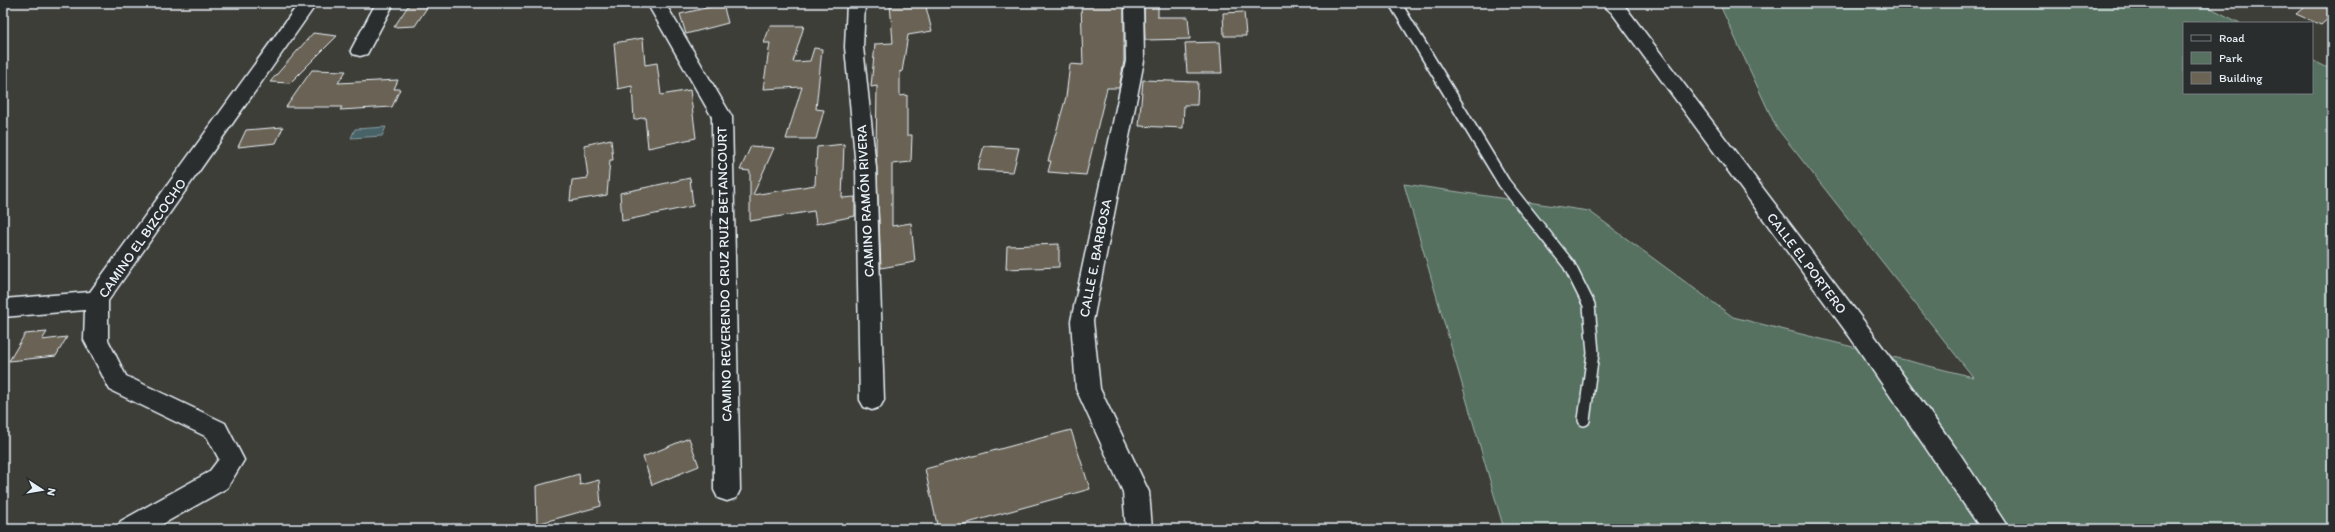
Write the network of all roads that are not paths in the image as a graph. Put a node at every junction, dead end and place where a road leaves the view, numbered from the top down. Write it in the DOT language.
graph roads {
  1 [pos="308,3"];
  2 [pos="385,3"];
  3 [pos="656,3"];
  4 [pos="856,3"];
  5 [pos="1134,3"];
  6 [pos="1396,3"];
  7 [pos="1610,3"];
  8 [pos="360,50"];
  9 [pos="97,300"];
  10 [pos="3,308"];
  11 [pos="872,400"];
  12 [pos="1584,420"];
  13 [pos="726,490"];
  14 [pos="130,529"];
  15 [pos="1139,529"];
  16 [pos="1996,529"];
  1 -- 9 [label="street, CAMINO EL BIZCOCHO"];
  2 -- 8 [label="street"];
  3 -- 13 [label="street, CAMINO REVERENDO CRUZ RUIZ BETANCOURT"];
  4 -- 11 [label="street, CAMINO RAMÓN RIVERA"];
  5 -- 15 [label="street, CALLE E. BARBOSA"];
  6 -- 12 [label="lane"];
  7 -- 16 [label="street, CALLE EL PORTERO"];
  9 -- 10 [label="street"];
  9 -- 14 [label="street, CAMINO EL BIZCOCHO"];
}
